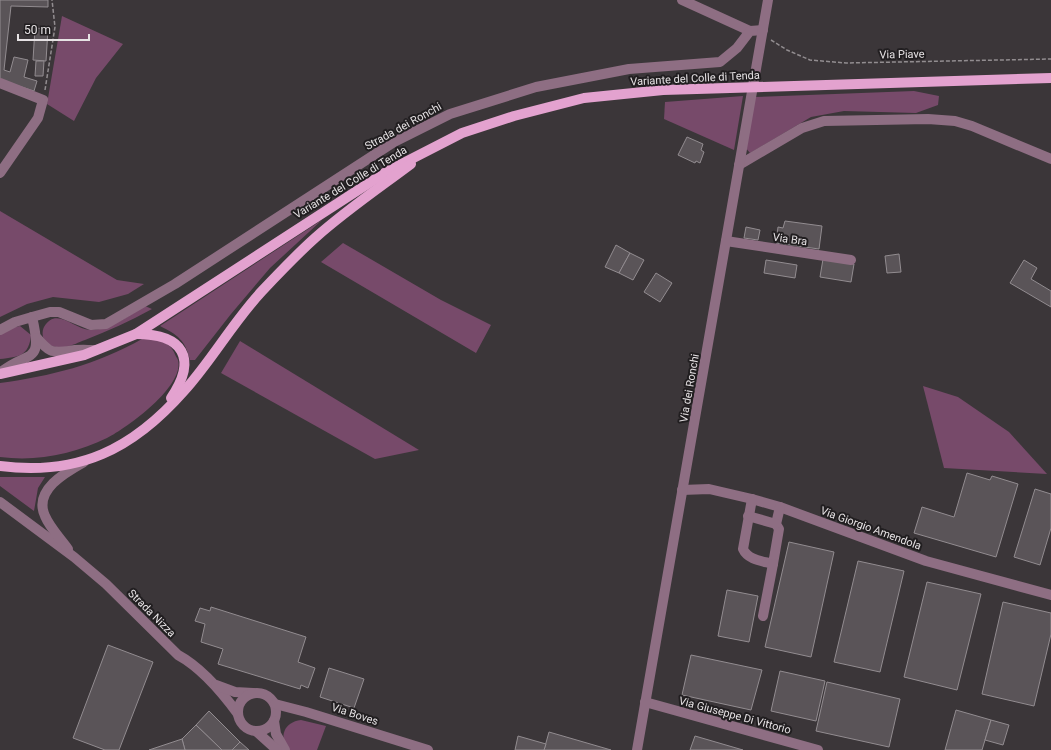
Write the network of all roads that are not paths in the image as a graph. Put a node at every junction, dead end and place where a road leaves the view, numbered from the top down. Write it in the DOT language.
graph roads {
  1 [pos="682,0"];
  2 [pos="768,0"];
  3 [pos="750,30"];
  4 [pos="763,30"];
  5 [pos="1051,78"];
  6 [pos="0,83"];
  7 [pos="440,143"];
  8 [pos="1051,159"];
  9 [pos="739,165"];
  10 [pos="0,173"];
  11 [pos="726,242"];
  12 [pos="851,260"];
  13 [pos="32,317"];
  14 [pos="0,330"];
  15 [pos="136,334"];
  16 [pos="37,338"];
  17 [pos="95,350"];
  18 [pos="0,374"];
  19 [pos="152,424"];
  20 [pos="88,459"];
  21 [pos="0,466"];
  22 [pos="682,490"];
  23 [pos="752,499"];
  24 [pos="0,502"];
  25 [pos="780,507"];
  26 [pos="748,516"];
  27 [pos="776,524"];
  28 [pos="74,557"];
  29 [pos="773,564"];
  30 [pos="1051,595"];
  31 [pos="763,616"];
  32 [pos="214,685"];
  33 [pos="255,693"];
  34 [pos="645,702"];
  35 [pos="275,704"];
  36 [pos="238,714"];
  37 [pos="274,721"];
  38 [pos="258,732"];
  39 [pos="278,750"];
  40 [pos="285,750"];
  41 [pos="428,750"];
  42 [pos="637,750"];
  43 [pos="818,750"];
  1 -- 3 [label="street"];
  2 -- 4 [label="street"];
  3 -- 4 [label="street"];
  3 -- 13 [label="street, Strada dei Ronchi"];
  4 -- 9 [label="street, Via dei Ronchi"];
  5 -- 7 [label="main road, Variante del Colle di Tenda"];
  6 -- 10 [label="street"];
  7 -- 15 [label="main road, Variante del Colle di Tenda"];
  7 -- 19 [label="main road"];
  8 -- 9 [label="street"];
  9 -- 11 [label="street, Via dei Ronchi"];
  11 -- 12 [label="street, Via Bra"];
  11 -- 22 [label="street, Via dei Ronchi"];
  13 -- 14 [label="street, Strada dei Ronchi"];
  13 -- 16 [label="street"];
  15 -- 17 [label="main road, Variante del Colle di Tenda"];
  15 -- 19 [label="main road"];
  16 -- 17 [label="street"];
  16 -- 18 [label="street"];
  17 -- 18 [label="main road, Variante del Colle di Tenda"];
  19 -- 20 [label="main road"];
  20 -- 21 [label="main road"];
  20 -- 28 [label="street"];
  22 -- 23 [label="street, Via Giorgio Amendola"];
  22 -- 34 [label="street, Via dei Ronchi"];
  23 -- 25 [label="street, Via Giorgio Amendola"];
  23 -- 26 [label="street"];
  24 -- 28 [label="street"];
  25 -- 27 [label="street"];
  25 -- 30 [label="street, Via Giorgio Amendola"];
  26 -- 27 [label="street"];
  26 -- 29 [label="street"];
  27 -- 29 [label="street"];
  28 -- 32 [label="street, Strada Nizza"];
  29 -- 31 [label="street"];
  32 -- 33 [label="street, Strada Nizza"];
  32 -- 36 [label="street, Strada Nizza"];
  33 -- 35 [label="street, Strada Nizza"];
  33 -- 36 [label="street"];
  34 -- 42 [label="street, Via dei Ronchi"];
  34 -- 43 [label="street, Via Giuseppe Di Vittorio"];
  35 -- 37 [label="street"];
  35 -- 41 [label="street, Via Boves"];
  36 -- 38 [label="street, Strada Nizza"];
  37 -- 38 [label="street"];
  37 -- 40 [label="street"];
  38 -- 39 [label="street, Strada Nizza"];
}
